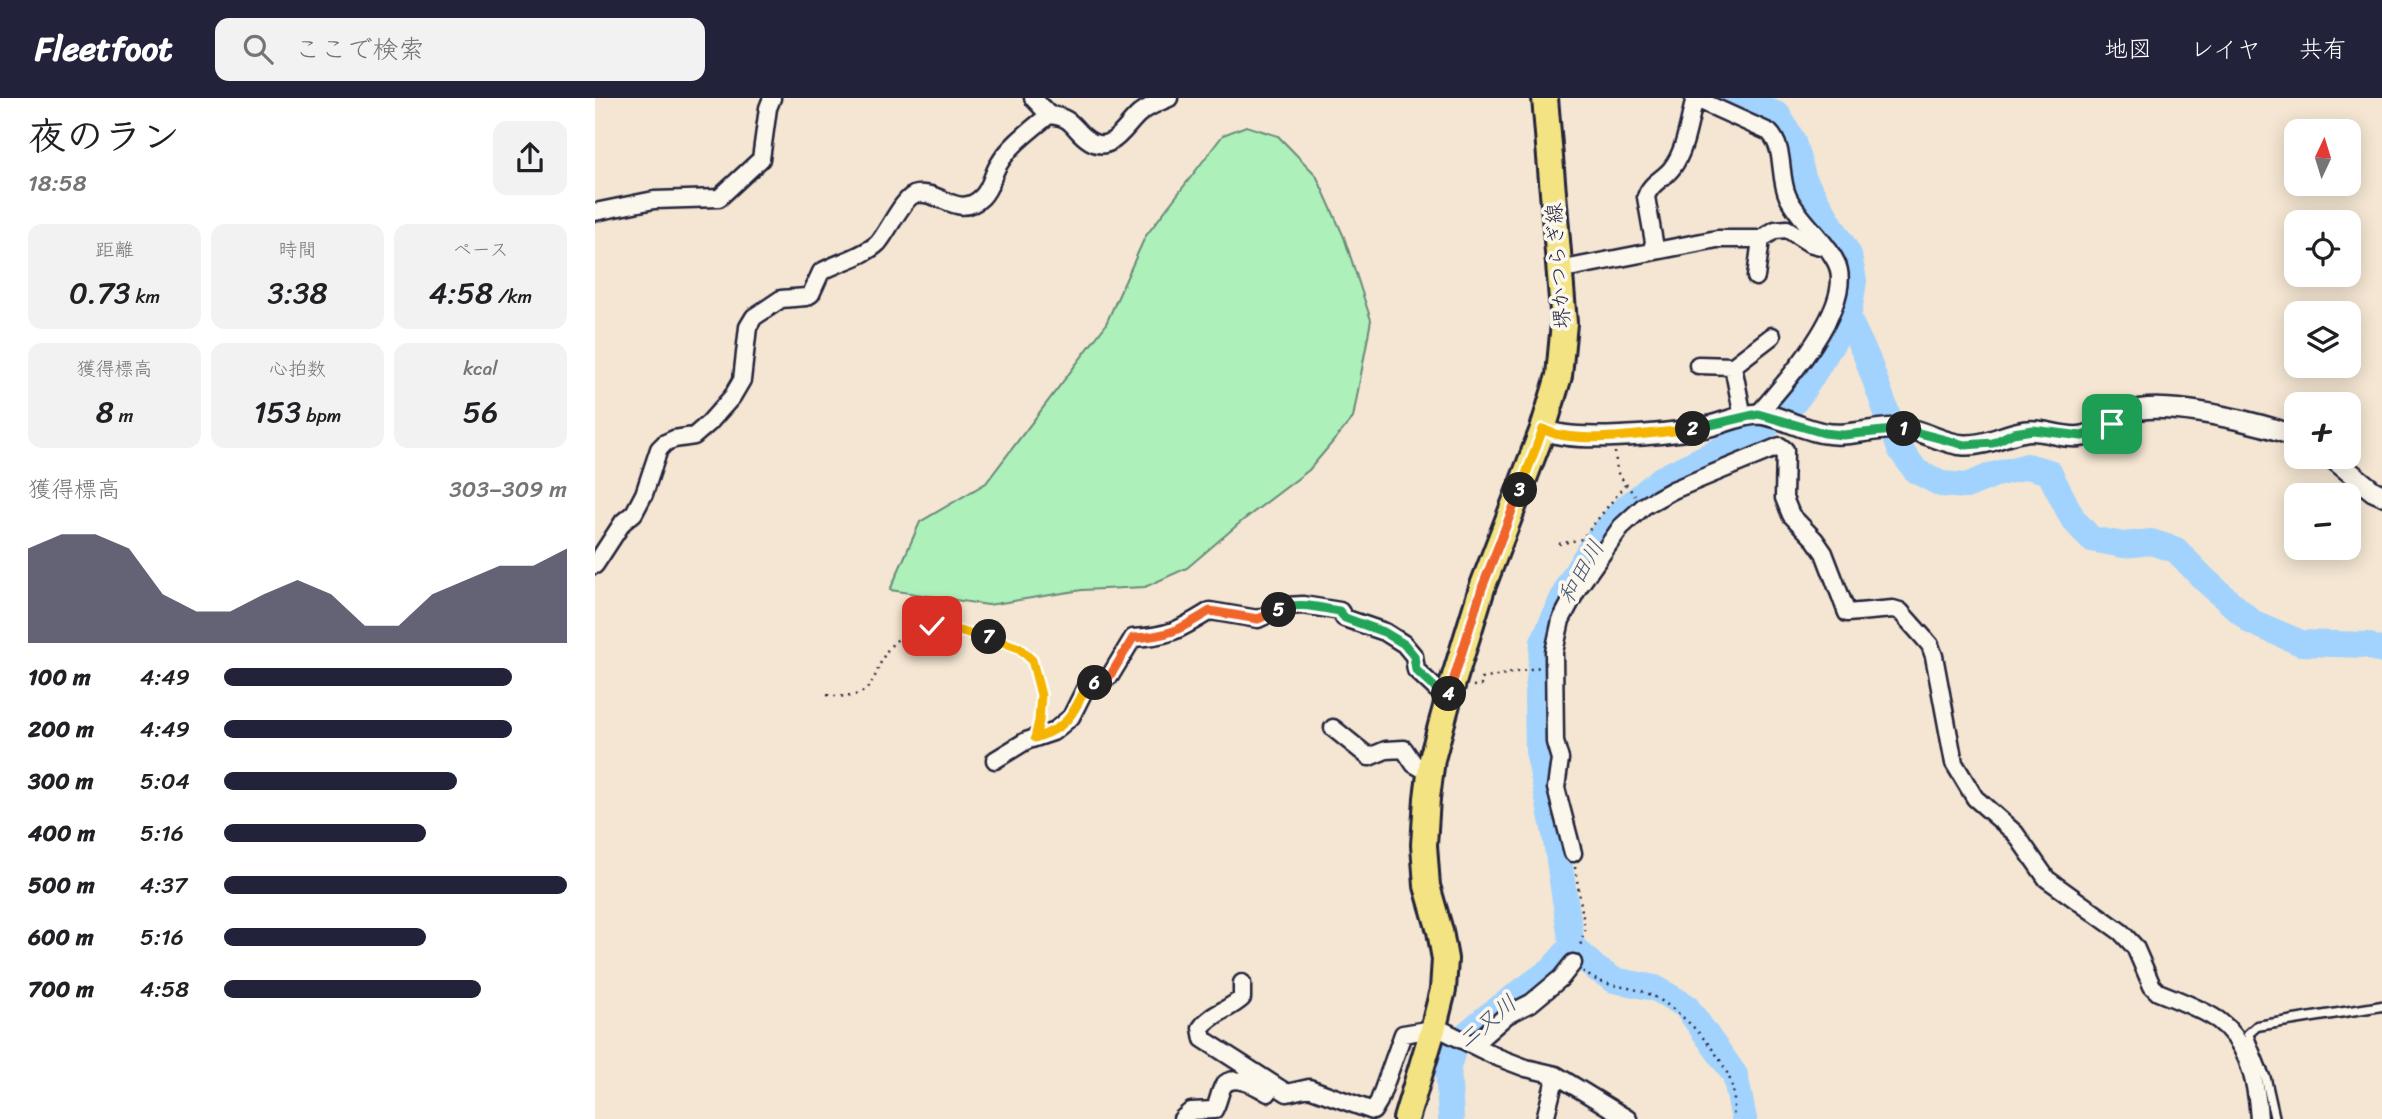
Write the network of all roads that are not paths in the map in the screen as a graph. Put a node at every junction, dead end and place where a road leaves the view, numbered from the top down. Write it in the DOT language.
graph roads {
  1 [pos="772,98"];
  2 [pos="1033,98"];
  3 [pos="1168,98"];
  4 [pos="1545,98"];
  5 [pos="1694,98"];
  6 [pos="1049,115"];
  7 [pos="595,212"];
  8 [pos="1761,239"];
  9 [pos="1828,248"];
  10 [pos="1651,252"];
  11 [pos="1559,270"];
  12 [pos="1756,277"];
  13 [pos="1772,337"];
  14 [pos="1698,365"];
  15 [pos="1733,366"];
  16 [pos="1757,416"];
  17 [pos="1800,428"];
  18 [pos="1543,429"];
  19 [pos="2284,433"];
  20 [pos="1780,446"];
  21 [pos="2346,469"];
  22 [pos="2382,495"];
  23 [pos="595,565"];
  24 [pos="1449,695"];
  25 [pos="1333,728"];
  26 [pos="995,760"];
  27 [pos="1430,773"];
  28 [pos="1573,853"];
  29 [pos="1575,959"];
  30 [pos="1242,983"];
  31 [pos="2382,1006"];
  32 [pos="1434,1027"];
  33 [pos="1474,1044"];
  34 [pos="1556,1075"];
  35 [pos="1287,1093"];
  36 [pos="1182,1119"];
  37 [pos="1406,1119"];
  38 [pos="1545,1119"];
  39 [pos="1628,1119"];
  40 [pos="2259,1119"];
  41 [pos="2275,1119"];
  1 -- 7 [label="street"];
  2 -- 6 [label="street"];
  3 -- 6 [label="street"];
  4 -- 11 [label="main road, 堺かつらぎ線"];
  5 -- 9 [label="street"];
  5 -- 10 [label="street"];
  6 -- 23 [label="street"];
  8 -- 9 [label="street"];
  8 -- 10 [label="street"];
  8 -- 12 [label="street"];
  9 -- 16 [label="street"];
  10 -- 11 [label="street"];
  11 -- 18 [label="main road, 堺かつらぎ線"];
  13 -- 15 [label="street"];
  14 -- 15 [label="street"];
  15 -- 16 [label="street"];
  16 -- 17 [label="street"];
  16 -- 18 [label="street"];
  17 -- 19 [label="street"];
  17 -- 20 [label="street"];
  18 -- 24 [label="main road, 堺かつらぎ線"];
  20 -- 28 [label="street"];
  20 -- 40 [label="street"];
  21 -- 22 [label="street"];
  24 -- 26 [label="street"];
  24 -- 27 [label="main road, 堺かつらぎ線"];
  25 -- 27 [label="street"];
  27 -- 32 [label="main road, 堺かつらぎ線"];
  29 -- 33 [label="street"];
  30 -- 35 [label="street"];
  31 -- 41 [label="lane"];
  32 -- 33 [label="street"];
  32 -- 35 [label="street"];
  32 -- 37 [label="main road, 堺かつらぎ線"];
  33 -- 34 [label="street"];
  34 -- 38 [label="street"];
  34 -- 39 [label="street"];
  35 -- 36 [label="street"];
}
